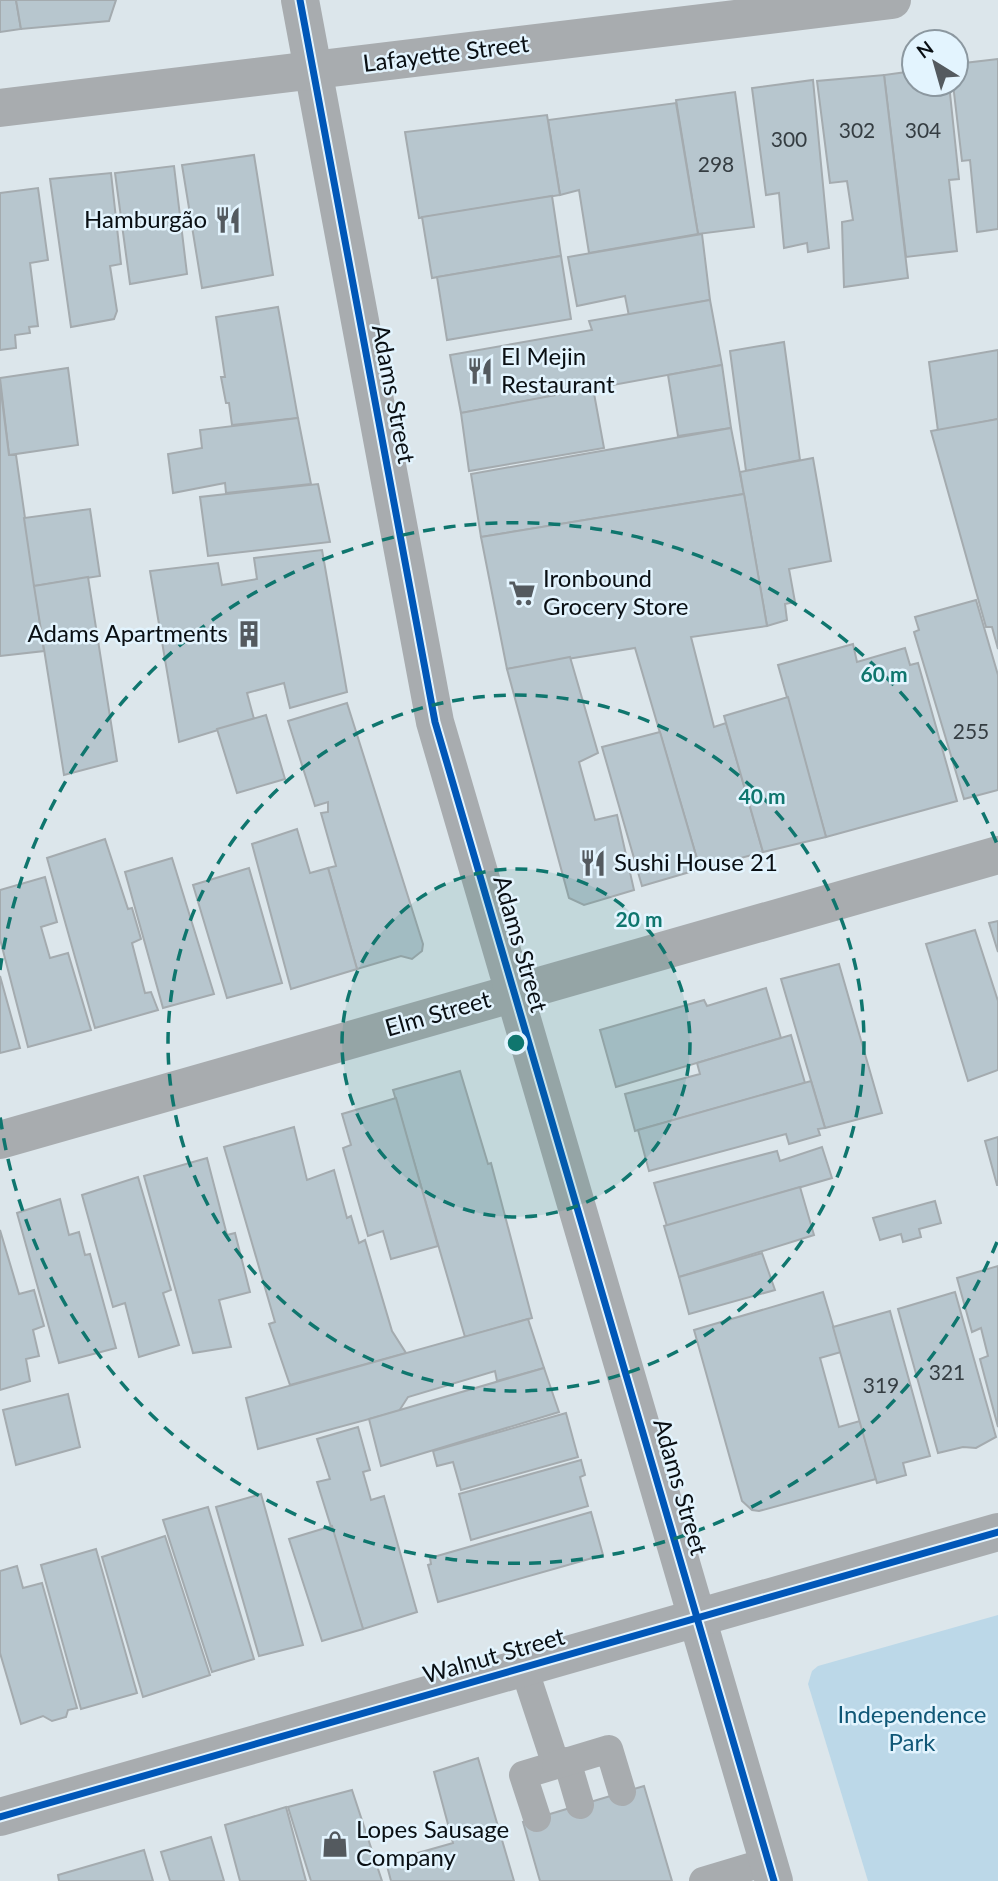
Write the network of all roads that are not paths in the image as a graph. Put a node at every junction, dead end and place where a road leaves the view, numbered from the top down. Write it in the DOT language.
graph roads {
  1 [pos="300,0"];
  2 [pos="892,0"];
  3 [pos="313,71"];
  4 [pos="0,108"];
  5 [pos="998,855"];
  6 [pos="513,992"];
  7 [pos="0,1140"];
  8 [pos="998,1532"];
  9 [pos="699,1617"];
  10 [pos="524,1668"];
  11 [pos="561,1763"];
  12 [pos="622,1792"];
  13 [pos="580,1805"];
  14 [pos="0,1817"];
  15 [pos="537,1818"];
  16 [pos="772,1871"];
  17 [pos="703,1881"];
  1 -- 3 [label="street, Adams Street"];
  2 -- 3 [label="street, Lafayette Street"];
  3 -- 4 [label="street, Lafayette Street"];
  3 -- 6 [label="street, Adams Street"];
  5 -- 6 [label="street, Elm Street"];
  6 -- 7 [label="street, Elm Street"];
  6 -- 9 [label="street, Adams Street"];
  8 -- 9 [label="street, Walnut Street"];
  9 -- 10 [label="street, Walnut Street"];
  9 -- 16 [label="street, Adams Street"];
  10 -- 11 [label="lane"];
  10 -- 14 [label="street, Walnut Street"];
  11 -- 12 [label="lane"];
  11 -- 13 [label="lane"];
  11 -- 15 [label="lane"];
  16 -- 17 [label="lane"];
}
